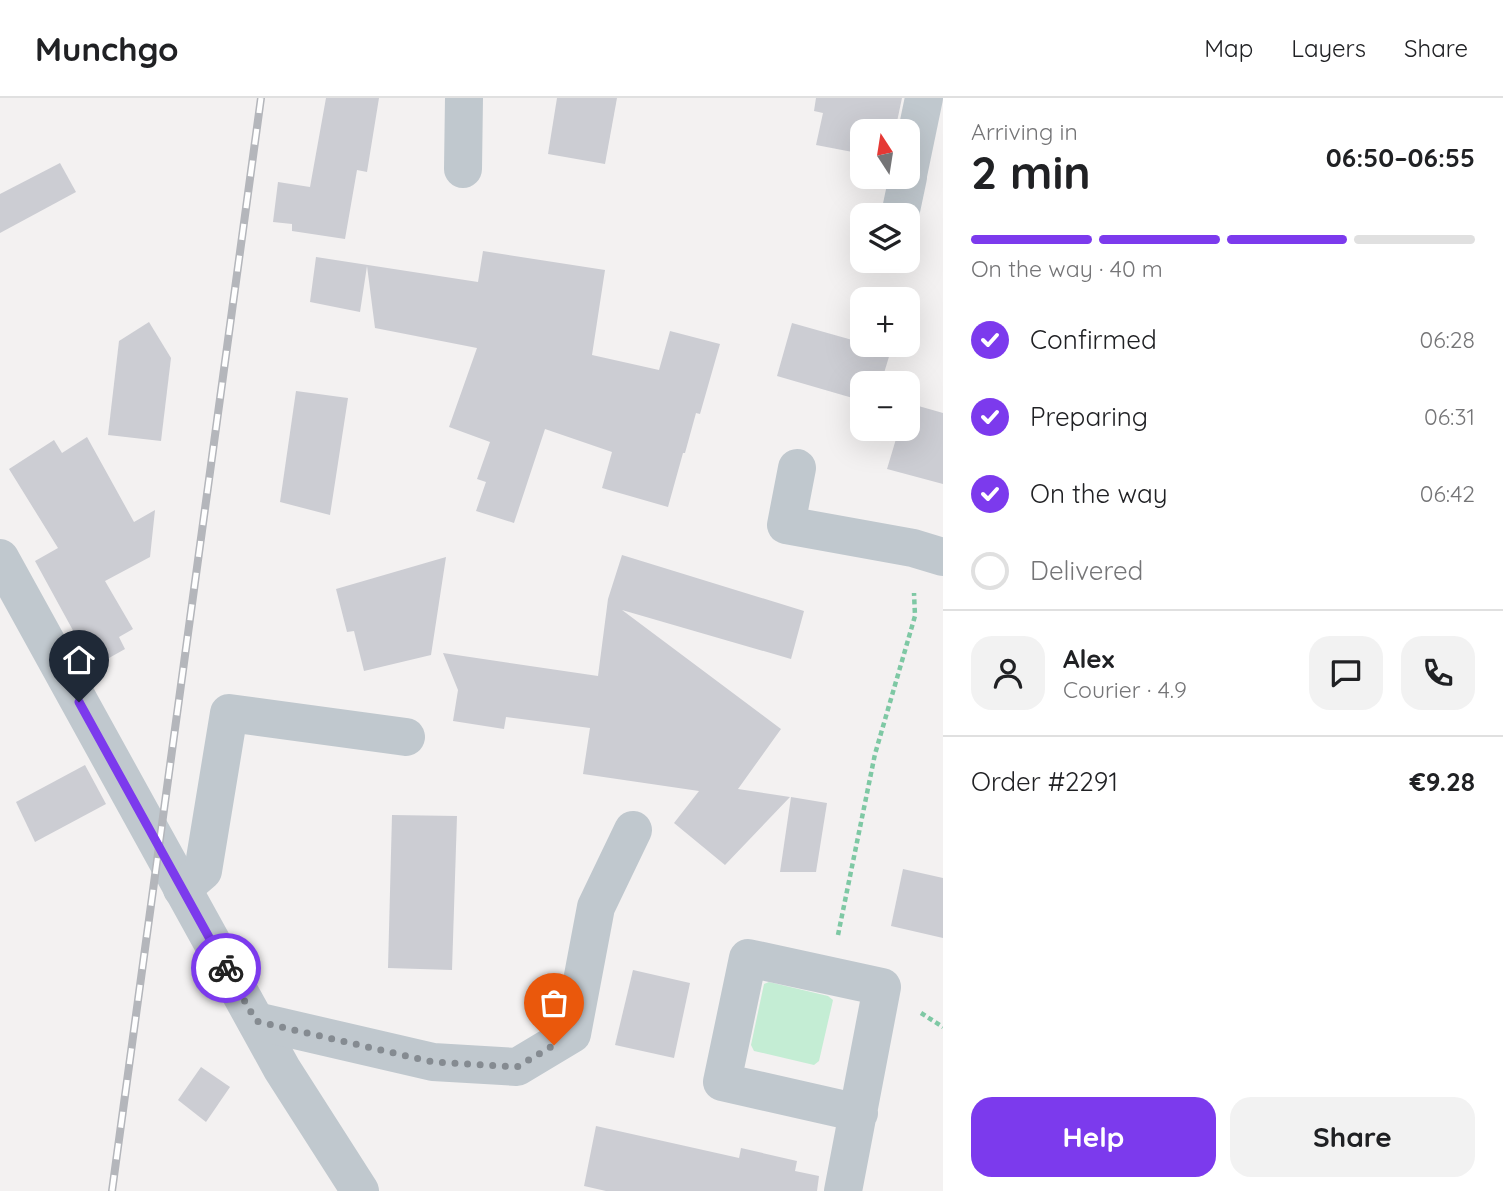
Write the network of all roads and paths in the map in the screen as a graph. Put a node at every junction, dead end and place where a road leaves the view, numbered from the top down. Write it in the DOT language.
graph roads {
  1 [pos="464,98"];
  2 [pos="924,98"];
  3 [pos="920,119"];
  4 [pos="463,169"];
  5 [pos="797,468"];
  6 [pos="928,552"];
  7 [pos="0,558"];
  8 [pos="406,737"];
  9 [pos="633,830"];
  10 [pos="182,889"];
  11 [pos="829,977"];
  12 [pos="256,1021"];
  13 [pos="859,1113"];
  14 [pos="360,1191"];
  15 [pos="843,1191"];
  1 -- 4 [label="street"];
  2 -- 3 [label="street"];
  5 -- 6 [label="street"];
  6 -- 11 [label="path"];
  7 -- 10 [label="street"];
  8 -- 10 [label="street"];
  9 -- 12 [label="street"];
  10 -- 12 [label="street"];
  11 -- 13 [label="street"];
  11 -- 13 [label="street"];
  12 -- 14 [label="street"];
  13 -- 15 [label="street"];
}
